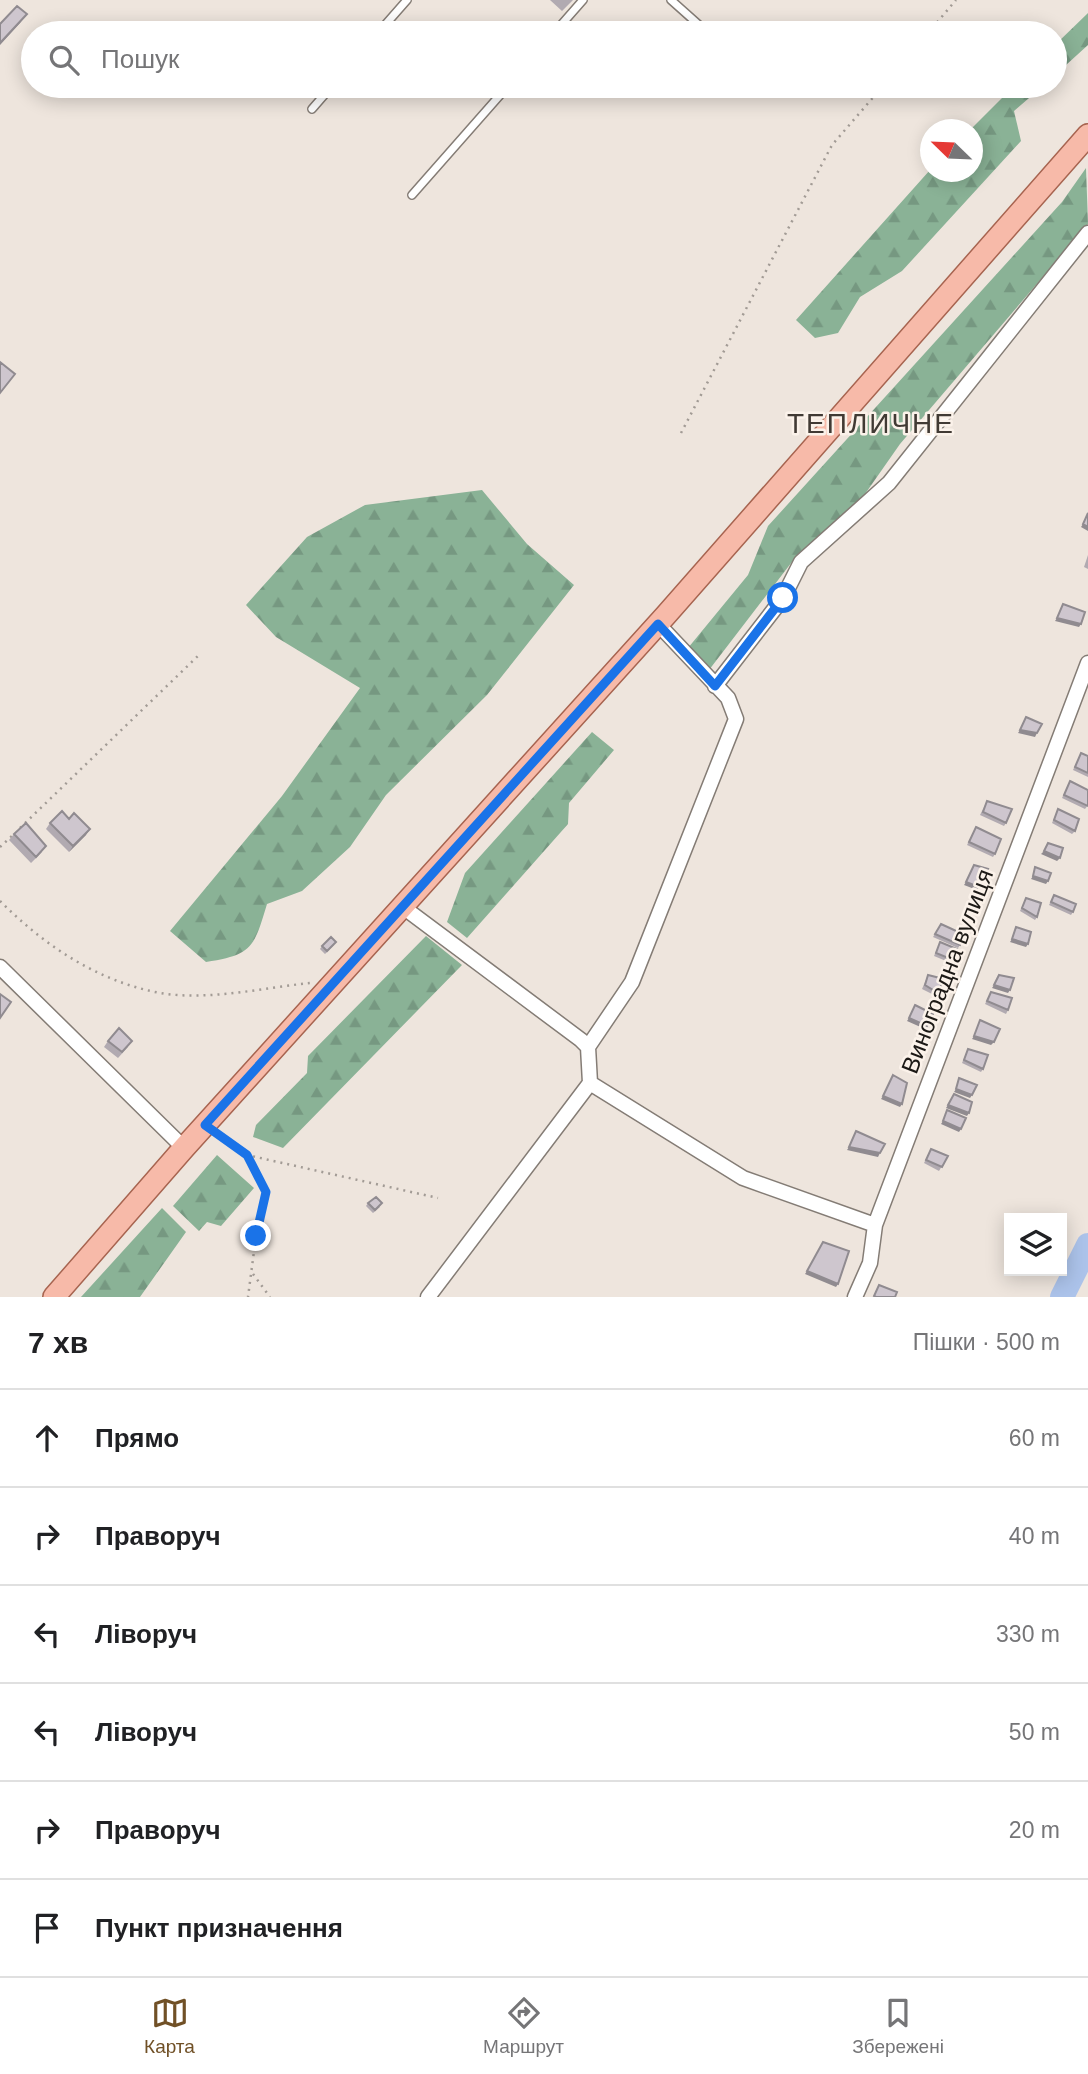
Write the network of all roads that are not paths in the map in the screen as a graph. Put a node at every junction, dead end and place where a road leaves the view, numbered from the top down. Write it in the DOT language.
graph roads {
  1 [pos="407,0"];
  2 [pos="583,0"];
  3 [pos="671,0"];
  4 [pos="389,21"];
  5 [pos="565,21"];
  6 [pos="695,21"];
  7 [pos="321,98"];
  8 [pos="497,98"];
  9 [pos="312,108"];
  10 [pos="1088,135"];
  11 [pos="412,195"];
  12 [pos="1088,233"];
  13 [pos="658,624"];
  14 [pos="1088,663"];
  15 [pos="715,686"];
  16 [pos="403,907"];
  17 [pos="0,967"];
  18 [pos="588,1047"];
  19 [pos="590,1083"];
  20 [pos="184,1148"];
  21 [pos="875,1224"];
  22 [pos="54,1297"];
  23 [pos="428,1297"];
  24 [pos="855,1297"];
  1 -- 4 [label="lane"];
  2 -- 5 [label="lane"];
  3 -- 6 [label="lane"];
  7 -- 9 [label="lane"];
  8 -- 11 [label="lane"];
  10 -- 13 [label="main road"];
  12 -- 15 [label="street"];
  13 -- 15 [label="street"];
  13 -- 16 [label="main road"];
  14 -- 21 [label="street, Виноградна вулиця"];
  15 -- 18 [label="street"];
  16 -- 18 [label="street"];
  16 -- 20 [label="main road"];
  17 -- 20 [label="street"];
  18 -- 19 [label="street"];
  19 -- 21 [label="street"];
  19 -- 23 [label="street"];
  20 -- 22 [label="main road"];
  21 -- 24 [label="street, Виноградна вулиця"];
}
